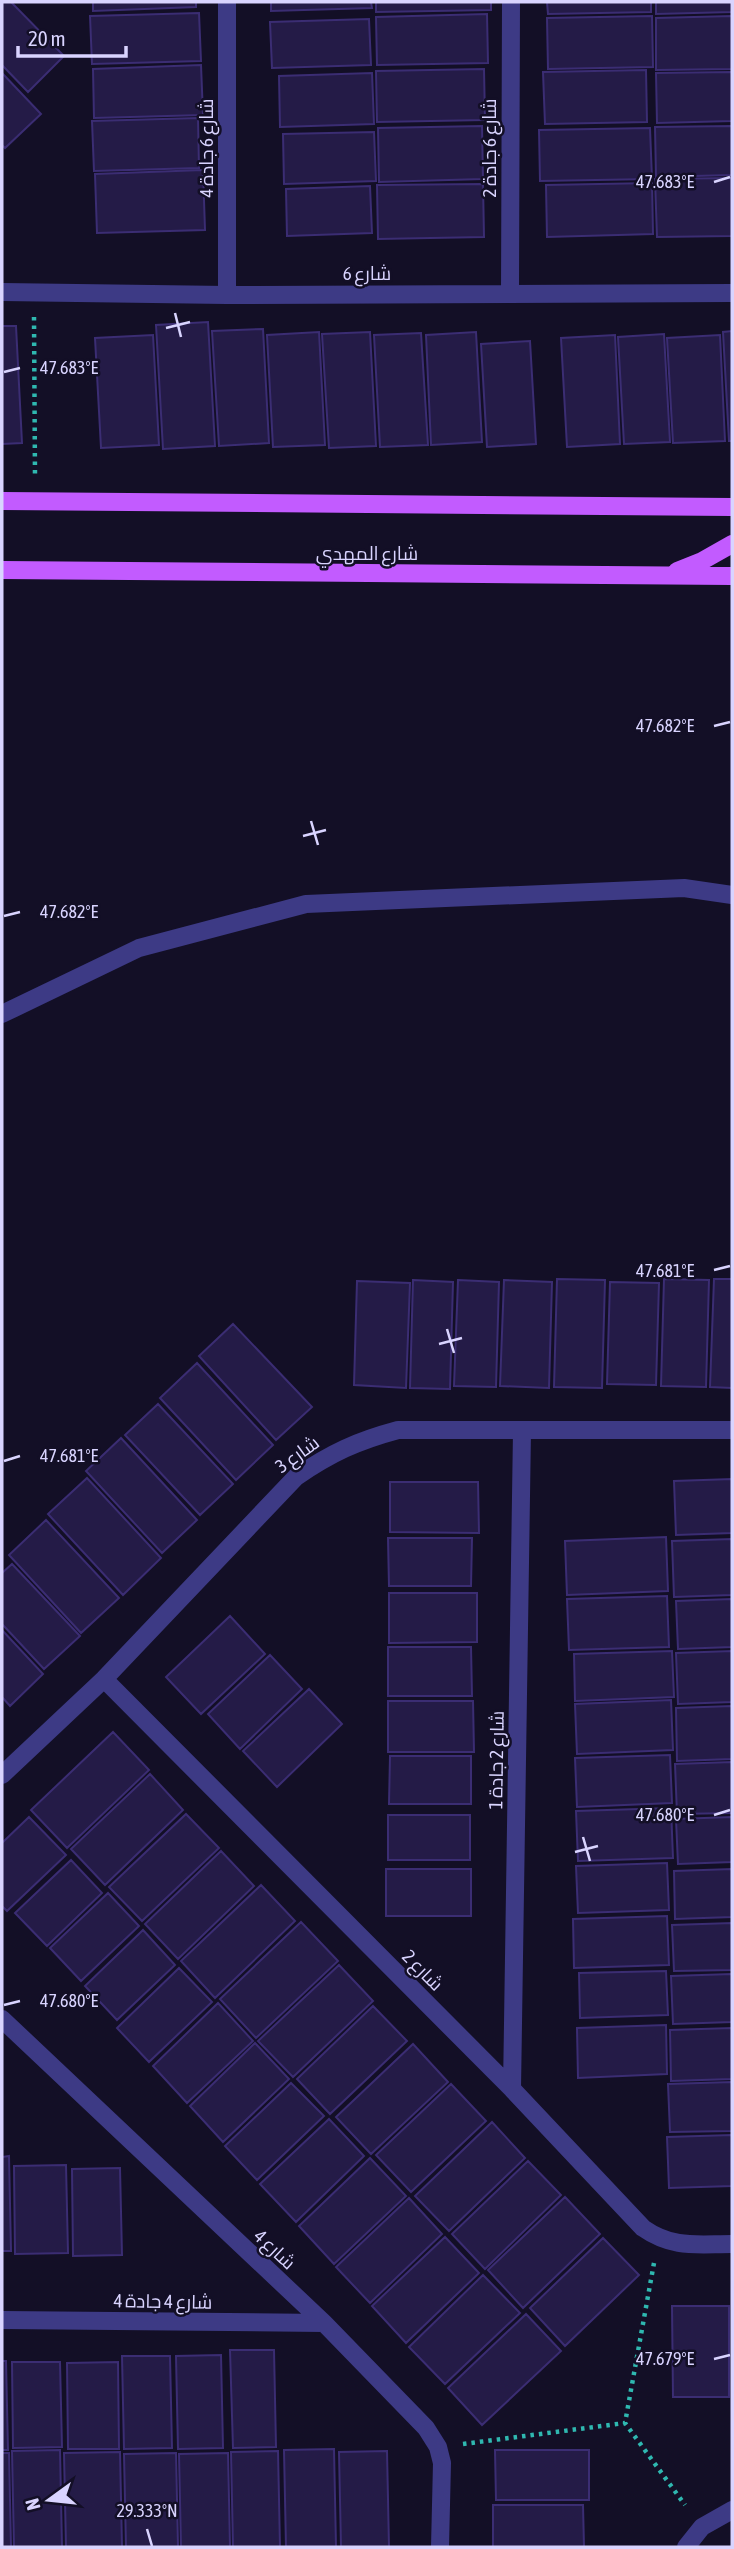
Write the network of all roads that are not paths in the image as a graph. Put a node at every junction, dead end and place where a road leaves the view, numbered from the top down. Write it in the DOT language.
graph roads {
  1 [pos="227,2"];
  2 [pos="511,2"];
  3 [pos="2,292"];
  4 [pos="510,293"];
  5 [pos="732,293"];
  6 [pos="227,295"];
  7 [pos="2,500"];
  8 [pos="732,507"];
  9 [pos="732,544"];
  10 [pos="2,570"];
  11 [pos="664,576"];
  12 [pos="732,576"];
  13 [pos="732,895"];
  14 [pos="2,1014"];
  15 [pos="732,1430"];
  16 [pos="522,1431"];
  17 [pos="104,1679"];
  18 [pos="2,1775"];
  19 [pos="2,2019"];
  20 [pos="512,2089"];
  21 [pos="732,2244"];
  22 [pos="2,2320"];
  23 [pos="324,2323"];
  24 [pos="732,2510"];
  25 [pos="440,2547"];
  26 [pos="686,2547"];
  1 -- 6 [label="street, شارع 6 جادة 4"];
  2 -- 4 [label="street, شارع 6 جادة 2"];
  3 -- 6 [label="street, شارع 6"];
  4 -- 5 [label="street, شارع 6"];
  4 -- 6 [label="street, شارع 6"];
  7 -- 8 [label="main road"];
  9 -- 11 [label="main road"];
  10 -- 11 [label="main road, شارع المهدي"];
  11 -- 12 [label="main road, شارع المهدي"];
  13 -- 14 [label="street"];
  15 -- 16 [label="street, شارع 3"];
  16 -- 17 [label="street, شارع 3"];
  16 -- 20 [label="street, شارع 2 جادة 1"];
  17 -- 18 [label="street, شارع 3"];
  17 -- 20 [label="street, شارع 2"];
  19 -- 23 [label="street, شارع 4"];
  20 -- 21 [label="street, شارع 2"];
  22 -- 23 [label="street, شارع 4 جادة 4"];
  23 -- 25 [label="street, شارع 4"];
  24 -- 26 [label="street"];
}
